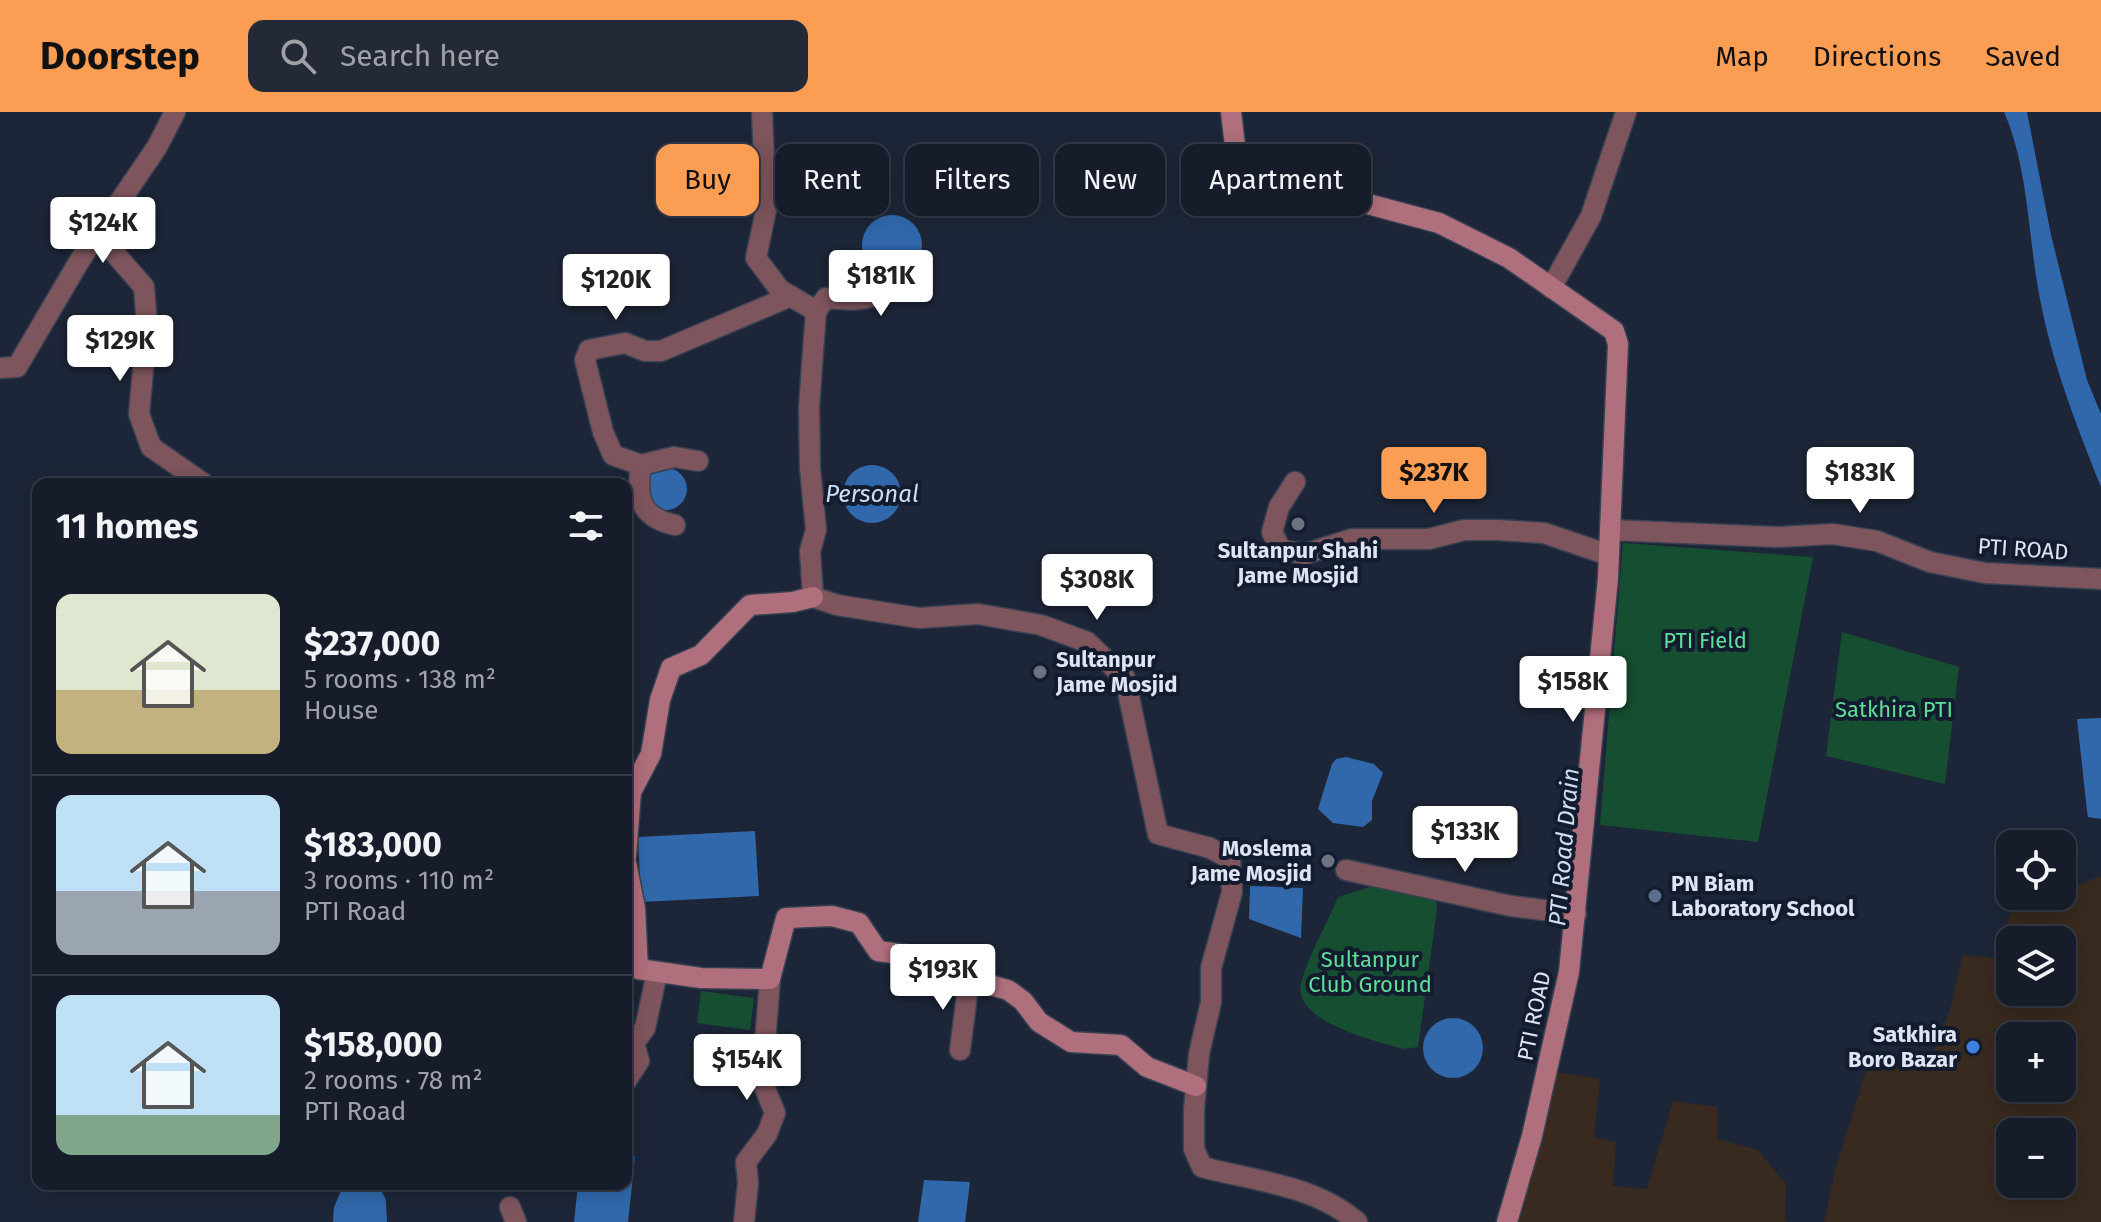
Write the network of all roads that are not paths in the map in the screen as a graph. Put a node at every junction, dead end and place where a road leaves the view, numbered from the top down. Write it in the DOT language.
graph roads {
  1 [pos="175,112"];
  2 [pos="1231,112"];
  3 [pos="1626,112"];
  4 [pos="760,119"];
  5 [pos="97,233"];
  6 [pos="751,257"];
  7 [pos="896,275"];
  8 [pos="1551,288"];
  9 [pos="791,296"];
  10 [pos="816,311"];
  11 [pos="0,368"];
  12 [pos="698,461"];
  13 [pos="641,465"];
  14 [pos="195,478"];
  15 [pos="1295,482"];
  16 [pos="675,525"];
  17 [pos="1611,530"];
  18 [pos="1609,555"];
  19 [pos="2101,579"];
  20 [pos="813,597"];
  21 [pos="632,790"];
  22 [pos="1346,870"];
  23 [pos="632,893"];
  24 [pos="1576,914"];
  25 [pos="632,946"];
  26 [pos="632,960"];
  27 [pos="657,973"];
  28 [pos="770,979"];
  29 [pos="969,979"];
  30 [pos="960,1050"];
  31 [pos="632,1072"];
  32 [pos="1196,1086"];
  33 [pos="744,1222"];
  34 [pos="1357,1222"];
  35 [pos="1507,1222"];
  1 -- 5 [label="street"];
  2 -- 8 [label="main road, PTI ROAD"];
  3 -- 8 [label="street"];
  4 -- 6 [label="street"];
  4 -- 9 [label="street"];
  5 -- 11 [label="street"];
  5 -- 14 [label="street"];
  7 -- 10 [label="street"];
  8 -- 17 [label="main road, PTI ROAD"];
  9 -- 10 [label="street"];
  9 -- 13 [label="street"];
  10 -- 20 [label="street"];
  12 -- 13 [label="street"];
  13 -- 16 [label="street"];
  15 -- 18 [label="street"];
  17 -- 18 [label="main road, PTI ROAD"];
  17 -- 19 [label="street, PTI ROAD"];
  18 -- 24 [label="main road, PTI ROAD"];
  20 -- 21 [label="main road"];
  20 -- 32 [label="street"];
  22 -- 24 [label="street"];
  23 -- 25 [label="main road"];
  24 -- 35 [label="main road, PTI ROAD"];
  26 -- 27 [label="main road"];
  27 -- 28 [label="main road"];
  27 -- 31 [label="street"];
  28 -- 29 [label="main road"];
  28 -- 33 [label="street"];
  29 -- 30 [label="street"];
  29 -- 32 [label="main road"];
  32 -- 34 [label="street"];
}
